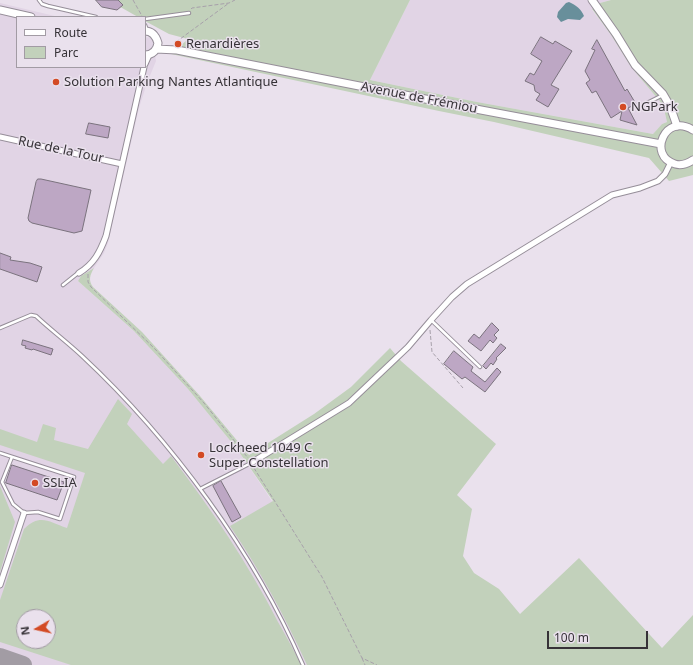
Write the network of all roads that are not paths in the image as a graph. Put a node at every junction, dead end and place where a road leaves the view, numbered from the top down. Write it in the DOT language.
graph roads {
  1 [pos="38,0"];
  2 [pos="592,0"];
  3 [pos="0,10"];
  4 [pos="189,13"];
  5 [pos="27,16"];
  6 [pos="92,16"];
  7 [pos="146,19"];
  8 [pos="146,29"];
  9 [pos="157,46"];
  10 [pos="147,55"];
  11 [pos="143,68"];
  12 [pos="663,94"];
  13 [pos="643,105"];
  14 [pos="677,126"];
  15 [pos="693,130"];
  16 [pos="0,136"];
  17 [pos="661,144"];
  18 [pos="693,160"];
  19 [pos="671,162"];
  20 [pos="122,164"];
  21 [pos="79,273"];
  22 [pos="63,285"];
  23 [pos="430,320"];
  24 [pos="0,328"];
  25 [pos="480,367"];
  26 [pos="0,453"];
  27 [pos="12,457"];
  28 [pos="251,463"];
  29 [pos="200,489"];
  30 [pos="24,513"];
  31 [pos="0,585"];
  32 [pos="303,665"];
  1 -- 6 [label="lane"];
  2 -- 12 [label="main road"];
  3 -- 5 [label="main road"];
  4 -- 7 [label="lane"];
  8 -- 9 [label="main road"];
  9 -- 10 [label="main road"];
  9 -- 17 [label="main road, Avenue de Frémiou"];
  11 -- 20 [label="street, Rue de la Tour"];
  12 -- 13 [label="lane"];
  12 -- 14 [label="main road"];
  14 -- 15 [label="main road"];
  14 -- 17 [label="main road"];
  16 -- 20 [label="street, Rue de la Tour"];
  17 -- 19 [label="main road"];
  18 -- 19 [label="main road"];
  19 -- 23 [label="street"];
  20 -- 21 [label="street, Rue de la Tour"];
  21 -- 22 [label="lane, Rue de la Tour"];
  23 -- 25 [label="lane"];
  23 -- 28 [label="street"];
  24 -- 29 [label="lane"];
  26 -- 27 [label="lane"];
  27 -- 30 [label="lane"];
  27 -- 30 [label="lane"];
  28 -- 29 [label="lane"];
  29 -- 32 [label="lane"];
  30 -- 31 [label="street"];
}
